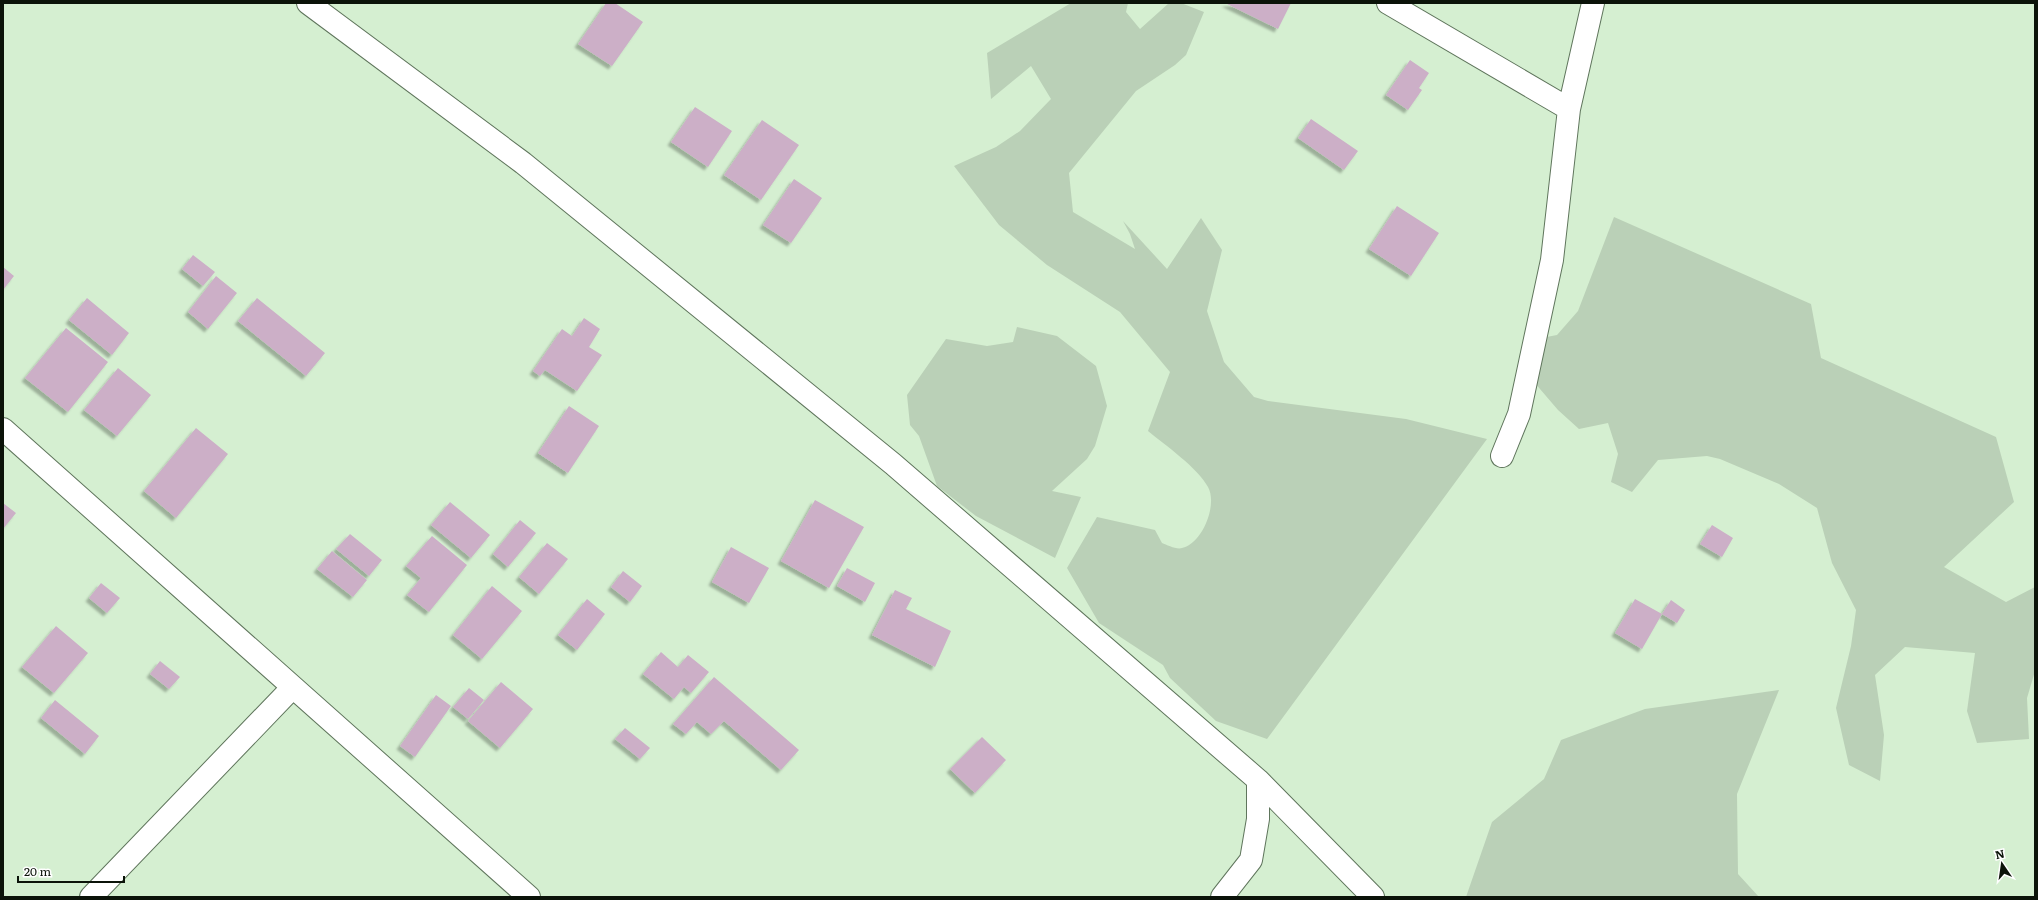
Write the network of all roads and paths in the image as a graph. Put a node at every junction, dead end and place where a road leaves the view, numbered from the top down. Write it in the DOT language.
graph roads {
  1 [pos="308,3"];
  2 [pos="1388,3"];
  3 [pos="1593,3"];
  4 [pos="1569,109"];
  5 [pos="3,429"];
  6 [pos="1502,456"];
  7 [pos="292,688"];
  8 [pos="1258,780"];
  9 [pos="91,897"];
  10 [pos="529,897"];
  11 [pos="1222,897"];
  12 [pos="1373,897"];
  1 -- 8 [label="street"];
  2 -- 4 [label="street"];
  3 -- 4 [label="street"];
  4 -- 6 [label="street"];
  5 -- 7 [label="street"];
  7 -- 9 [label="street"];
  7 -- 10 [label="street"];
  8 -- 11 [label="street"];
  8 -- 12 [label="street"];
}
